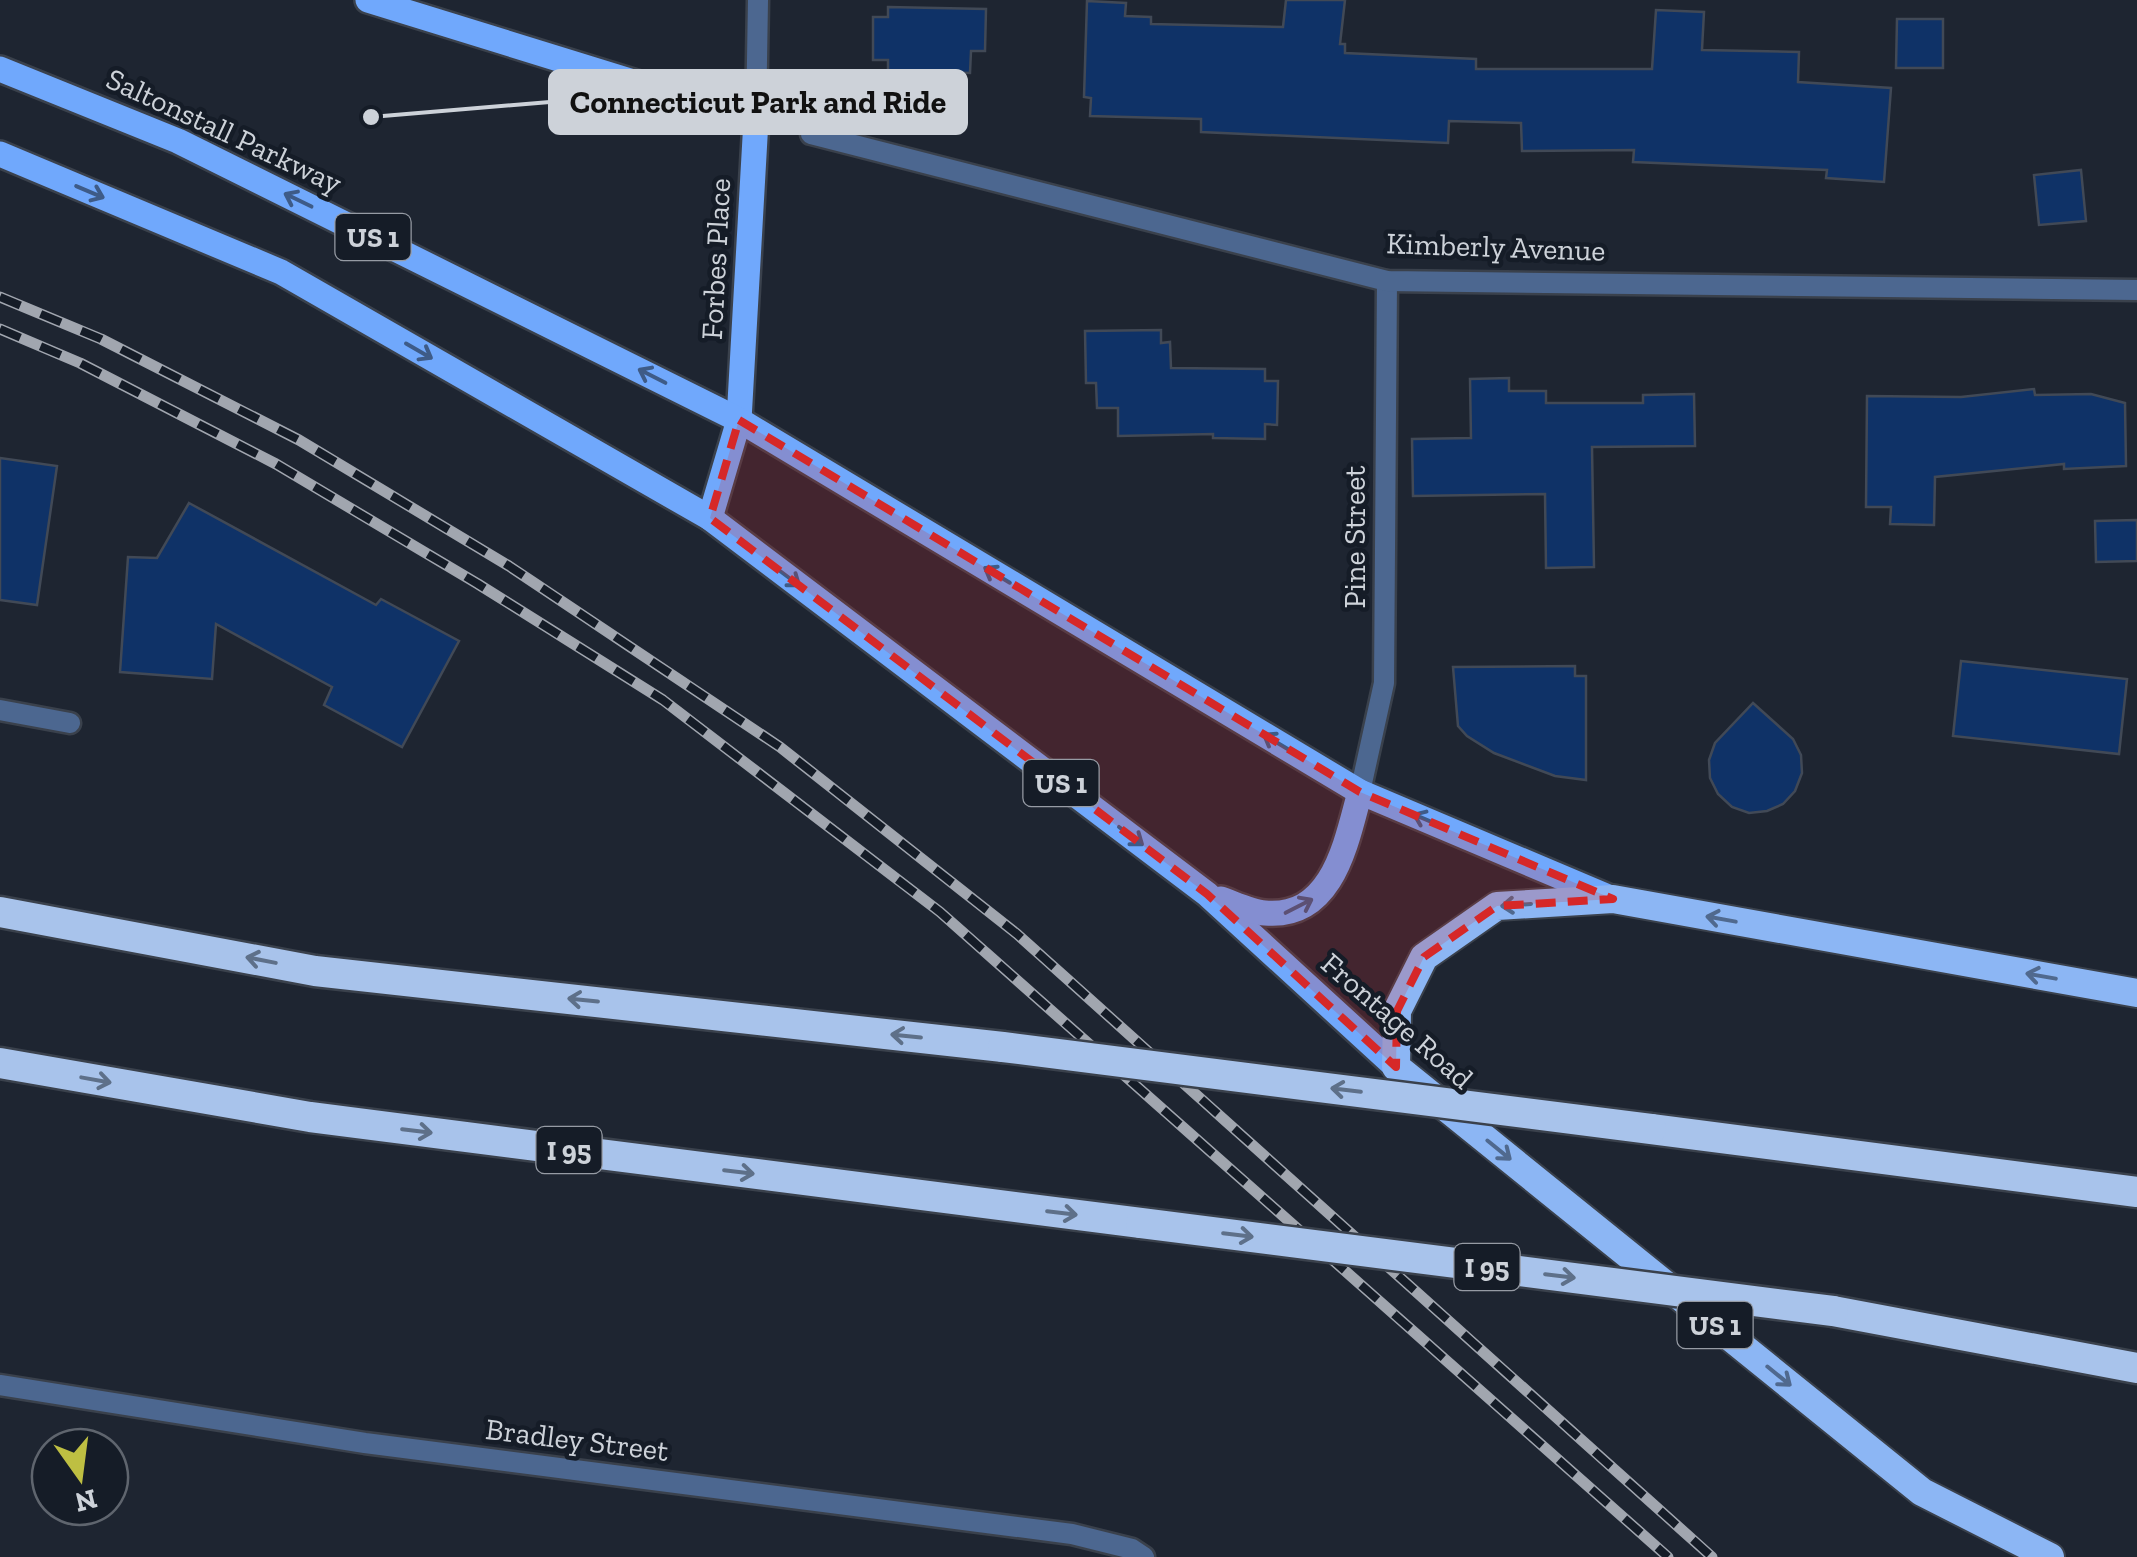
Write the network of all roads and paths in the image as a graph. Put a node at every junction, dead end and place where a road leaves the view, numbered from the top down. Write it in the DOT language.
graph roads {
  1 [pos="368,0"];
  2 [pos="758,0"];
  3 [pos="0,69"];
  4 [pos="756,120"];
  5 [pos="811,134"];
  6 [pos="0,154"];
  7 [pos="1387,280"];
  8 [pos="2137,290"];
  9 [pos="739,420"];
  10 [pos="710,518"];
  11 [pos="0,710"];
  12 [pos="70,723"];
  13 [pos="1360,792"];
  14 [pos="1207,894"];
  15 [pos="1613,900"];
  16 [pos="0,912"];
  17 [pos="2137,993"];
  18 [pos="0,1063"];
  19 [pos="1396,1067"];
  20 [pos="1651,1129"];
  21 [pos="2137,1173"];
  22 [pos="2137,1192"];
  23 [pos="1833,1311"];
  24 [pos="2137,1350"];
  25 [pos="2137,1368"];
  26 [pos="0,1385"];
  27 [pos="1144,1557"];
  28 [pos="2050,1557"];
  1 -- 4 [label="main road"];
  2 -- 4 [label="street, Forbes Place"];
  9 -- 3 [label="main road, Saltonstall Parkway / US 1, one-way"];
  4 -- 9 [label="main road, Forbes Place"];
  5 -- 7 [label="street, Kimberly Avenue"];
  6 -- 10 [label="main road, US 1, one-way"];
  7 -- 8 [label="street, Kimberly Avenue"];
  7 -- 13 [label="street, Pine Street"];
  9 -- 10 [label="main road, Forbes Place"];
  13 -- 9 [label="main road, US 1, one-way"];
  10 -- 14 [label="main road, Frontage Road / US 1, one-way"];
  11 -- 12 [label="street"];
  14 -- 13 [label="main road, one-way"];
  15 -- 13 [label="main road, US 1, one-way"];
  14 -- 19 [label="main road, Frontage Road / US 1"];
  17 -- 15 [label="highway, US 1, one-way"];
  15 -- 19 [label="highway, one-way"];
  20 -- 16 [label="highway, one-way, bridge"];
  18 -- 23 [label="highway, I 95, one-way, bridge"];
  19 -- 28 [label="highway, Frontage Road / US 1, one-way"];
  20 -- 21 [label="highway"];
  20 -- 22 [label="highway"];
  23 -- 24 [label="highway, I 95"];
  23 -- 25 [label="highway"];
  26 -- 27 [label="street, Bradley Street"];
}
